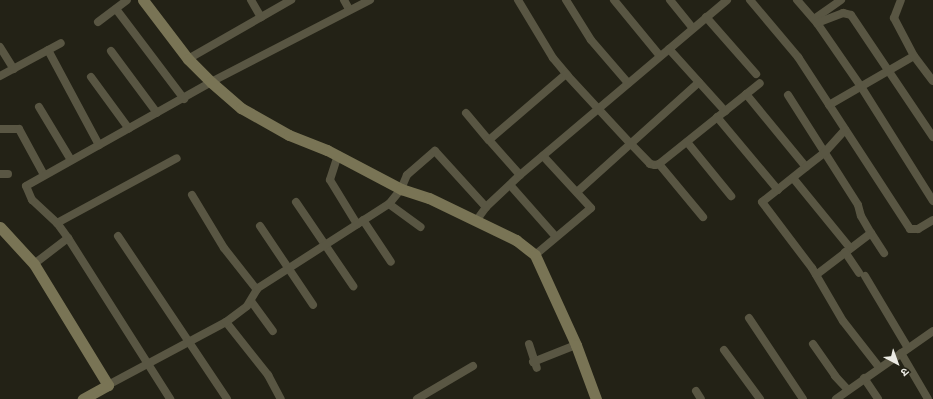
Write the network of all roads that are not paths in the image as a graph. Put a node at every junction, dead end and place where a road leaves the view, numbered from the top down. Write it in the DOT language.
graph roads {
  1 [pos="127,0"];
  2 [pos="143,0"];
  3 [pos="251,0"];
  4 [pos="291,0"];
  5 [pos="344,0"];
  6 [pos="370,0"];
  7 [pos="518,0"];
  8 [pos="566,0"];
  9 [pos="614,0"];
  10 [pos="670,0"];
  11 [pos="750,0"];
  12 [pos="797,0"];
  13 [pos="841,0"];
  14 [pos="901,0"];
  15 [pos="723,1"];
  16 [pos="116,9"];
  17 [pos="349,9"];
  18 [pos="261,17"];
  19 [pos="706,17"];
  20 [pos="815,21"];
  21 [pos="98,22"];
  22 [pos="693,28"];
  23 [pos="61,43"];
  24 [pos="0,47"];
  25 [pos="669,49"];
  26 [pos="48,50"];
  27 [pos="111,50"];
  28 [pos="660,56"];
  29 [pos="914,56"];
  30 [pos="188,59"];
  31 [pos="14,69"];
  32 [pos="890,69"];
  33 [pos="756,74"];
  34 [pos="0,76"];
  35 [pos="568,76"];
  36 [pos="91,77"];
  37 [pos="933,81"];
  38 [pos="211,82"];
  39 [pos="699,82"];
  40 [pos="628,83"];
  41 [pos="760,83"];
  42 [pos="860,85"];
  43 [pos="746,94"];
  44 [pos="788,95"];
  45 [pos="184,98"];
  46 [pos="830,105"];
  47 [pos="38,107"];
  48 [pos="598,108"];
  49 [pos="725,111"];
  50 [pos="157,113"];
  51 [pos="466,113"];
  52 [pos="717,117"];
  53 [pos="0,129"];
  54 [pos="129,129"];
  55 [pos="845,130"];
  56 [pos="933,137"];
  57 [pos="489,140"];
  58 [pos="687,142"];
  59 [pos="630,143"];
  60 [pos="99,146"];
  61 [pos="825,152"];
  62 [pos="338,155"];
  63 [pos="543,156"];
  64 [pos="177,158"];
  65 [pos="71,160"];
  66 [pos="659,164"];
  67 [pos="806,167"];
  68 [pos="44,176"];
  69 [pos="520,176"];
  70 [pos="793,178"];
  71 [pos="510,185"];
  72 [pos="401,189"];
  73 [pos="778,190"];
  74 [pos="577,192"];
  75 [pos="192,195"];
  76 [pos="731,196"];
  77 [pos="933,201"];
  78 [pos="296,202"];
  79 [pos="388,204"];
  80 [pos="486,207"];
  81 [pos="703,217"];
  82 [pos="933,220"];
  83 [pos="476,221"];
  84 [pos="360,222"];
  85 [pos="57,224"];
  86 [pos="260,226"];
  87 [pos="0,227"];
  88 [pos="422,227"];
  89 [pos="871,233"];
  90 [pos="118,236"];
  91 [pos="556,237"];
  92 [pos="68,238"];
  93 [pos="325,245"];
  94 [pos="848,250"];
  95 [pos="884,253"];
  96 [pos="535,255"];
  97 [pos="391,262"];
  98 [pos="34,264"];
  99 [pos="288,269"];
  100 [pos="816,275"];
  101 [pos="353,286"];
  102 [pos="257,290"];
  103 [pos="251,301"];
  104 [pos="313,304"];
  105 [pos="749,318"];
  106 [pos="226,322"];
  107 [pos="273,331"];
  108 [pos="932,335"];
  109 [pos="189,343"];
  110 [pos="528,344"];
  111 [pos="813,344"];
  112 [pos="576,345"];
  113 [pos="724,350"];
  114 [pos="904,350"];
  115 [pos="149,364"];
  116 [pos="473,366"];
  117 [pos="879,367"];
  118 [pos="864,378"];
  119 [pos="108,385"];
  120 [pos="696,390"];
  121 [pos="848,390"];
  122 [pos="83,399"];
  123 [pos="170,399"];
  124 [pos="227,399"];
  125 [pos="281,399"];
  126 [pos="416,399"];
  127 [pos="596,399"];
  128 [pos="701,399"];
  129 [pos="760,399"];
  130 [pos="803,399"];
  131 [pos="836,399"];
  132 [pos="878,399"];
  133 [pos="928,399"];
  1 -- 16 [label="street"];
  2 -- 30 [label="street"];
  3 -- 18 [label="street"];
  4 -- 18 [label="street"];
  5 -- 17 [label="street"];
  6 -- 17 [label="street"];
  7 -- 35 [label="street"];
  8 -- 40 [label="street"];
  9 -- 28 [label="street"];
  10 -- 22 [label="street"];
  11 -- 46 [label="street"];
  12 -- 20 [label="street"];
  13 -- 20 [label="street"];
  14 -- 29 [label="street"];
  15 -- 19 [label="street"];
  16 -- 21 [label="street"];
  16 -- 45 [label="street"];
  17 -- 38 [label="street"];
  18 -- 30 [label="street"];
  19 -- 22 [label="street"];
  19 -- 33 [label="street"];
  20 -- 32 [label="street"];
  20 -- 42 [label="street"];
  22 -- 25 [label="street"];
  23 -- 26 [label="street"];
  24 -- 31 [label="street"];
  25 -- 28 [label="street"];
  25 -- 39 [label="street"];
  26 -- 31 [label="street"];
  26 -- 60 [label="street"];
  27 -- 50 [label="street"];
  28 -- 40 [label="street"];
  29 -- 32 [label="street"];
  29 -- 37 [label="street"];
  30 -- 38 [label="street"];
  31 -- 34 [label="street"];
  32 -- 42 [label="street"];
  32 -- 56 [label="street"];
  35 -- 48 [label="street"];
  35 -- 57 [label="street"];
  36 -- 54 [label="street"];
  38 -- 45 [label="street"];
  38 -- 62 [label="street"];
  39 -- 49 [label="street"];
  39 -- 59 [label="street"];
  40 -- 48 [label="street"];
  41 -- 43 [label="street"];
  42 -- 46 [label="street"];
  42 -- 77 [label="street"];
  43 -- 49 [label="street"];
  43 -- 67 [label="street"];
  44 -- 61 [label="street"];
  45 -- 50 [label="street"];
  46 -- 55 [label="street"];
  47 -- 65 [label="street"];
  48 -- 59 [label="street"];
  48 -- 63 [label="street"];
  49 -- 52 [label="street"];
  50 -- 54 [label="street"];
  51 -- 57 [label="street"];
  52 -- 58 [label="street"];
  52 -- 73 [label="street"];
  53 -- 68 [label="street"];
  54 -- 60 [label="street"];
  55 -- 61 [label="street"];
  55 -- 82 [label="street"];
  57 -- 69 [label="street"];
  58 -- 66 [label="street"];
  58 -- 76 [label="street"];
  59 -- 66 [label="street"];
  59 -- 74 [label="street"];
  60 -- 65 [label="street"];
  61 -- 67 [label="street"];
  61 -- 89 [label="street"];
  62 -- 72 [label="street"];
  62 -- 84 [label="street"];
  63 -- 69 [label="street"];
  63 -- 74 [label="street"];
  64 -- 85 [label="street"];
  65 -- 68 [label="street"];
  66 -- 81 [label="street"];
  67 -- 70 [label="street"];
  68 -- 85 [label="street"];
  69 -- 71 [label="street"];
  70 -- 73 [label="street"];
  70 -- 94 [label="street"];
  71 -- 80 [label="street"];
  71 -- 91 [label="street"];
  72 -- 79 [label="street"];
  72 -- 80 [label="street"];
  72 -- 83 [label="street"];
  73 -- 100 [label="street"];
  74 -- 91 [label="street"];
  75 -- 102 [label="street"];
  78 -- 93 [label="street"];
  79 -- 84 [label="street"];
  79 -- 88 [label="street"];
  80 -- 83 [label="street"];
  83 -- 96 [label="street"];
  84 -- 93 [label="street"];
  84 -- 97 [label="street"];
  85 -- 92 [label="street"];
  86 -- 99 [label="street"];
  87 -- 98 [label="street"];
  89 -- 94 [label="street"];
  89 -- 95 [label="street"];
  90 -- 109 [label="street"];
  91 -- 96 [label="street"];
  92 -- 98 [label="street"];
  92 -- 115 [label="street"];
  93 -- 99 [label="street"];
  93 -- 101 [label="street"];
  94 -- 100 [label="street"];
  94 -- 114 [label="street"];
  96 -- 112 [label="street"];
  98 -- 119 [label="street"];
  99 -- 102 [label="street"];
  99 -- 104 [label="street"];
  100 -- 117 [label="street"];
  102 -- 103 [label="street"];
  103 -- 106 [label="street"];
  103 -- 107 [label="street"];
  105 -- 130 [label="street"];
  106 -- 109 [label="street"];
  106 -- 125 [label="street"];
  108 -- 114 [label="street"];
  109 -- 115 [label="street"];
  109 -- 124 [label="street"];
  110 -- 112 [label="street"];
  111 -- 121 [label="street"];
  112 -- 127 [label="street"];
  113 -- 129 [label="street"];
  114 -- 117 [label="street"];
  114 -- 133 [label="street"];
  115 -- 119 [label="street"];
  115 -- 123 [label="street"];
  116 -- 126 [label="street"];
  117 -- 118 [label="street"];
  118 -- 121 [label="street"];
  118 -- 132 [label="street"];
  119 -- 122 [label="street"];
  120 -- 128 [label="street"];
  121 -- 131 [label="street"];
}
